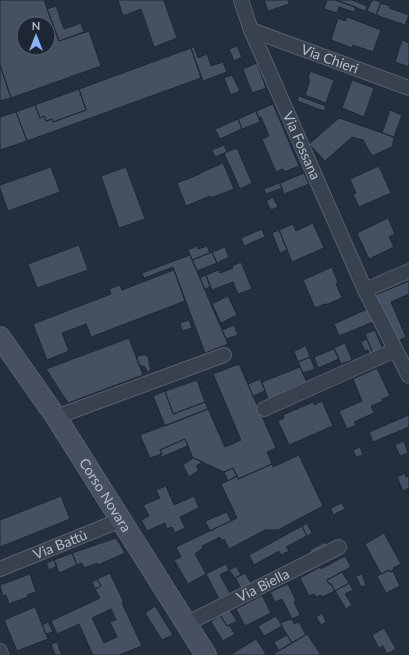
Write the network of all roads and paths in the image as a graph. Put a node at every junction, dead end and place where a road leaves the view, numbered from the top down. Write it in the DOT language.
graph roads {
  1 [pos="241,0"];
  2 [pos="251,30"];
  3 [pos="409,88"];
  4 [pos="409,271"];
  5 [pos="365,290"];
  6 [pos="0,337"];
  7 [pos="395,350"];
  8 [pos="224,355"];
  9 [pos="409,376"];
  10 [pos="264,409"];
  11 [pos="56,417"];
  12 [pos="121,520"];
  13 [pos="339,547"];
  14 [pos="0,569"];
  15 [pos="186,624"];
  16 [pos="0,651"];
  17 [pos="1,655"];
  18 [pos="206,655"];
  1 -- 2 [label="street, Via Fossana"];
  2 -- 3 [label="street, Via Chieri"];
  2 -- 5 [label="street, Via Fossana"];
  4 -- 5 [label="street"];
  5 -- 7 [label="street, Via Fossana"];
  6 -- 11 [label="main road, Corso Novara"];
  7 -- 9 [label="street, Via Fossana"];
  7 -- 10 [label="street"];
  8 -- 11 [label="street"];
  11 -- 12 [label="main road, Corso Novara"];
  12 -- 14 [label="street, Via Battù"];
  12 -- 15 [label="main road, Corso Novara"];
  13 -- 15 [label="street, Via Biella"];
  15 -- 18 [label="main road, Corso Novara"];
  16 -- 17 [label="street"];
}
